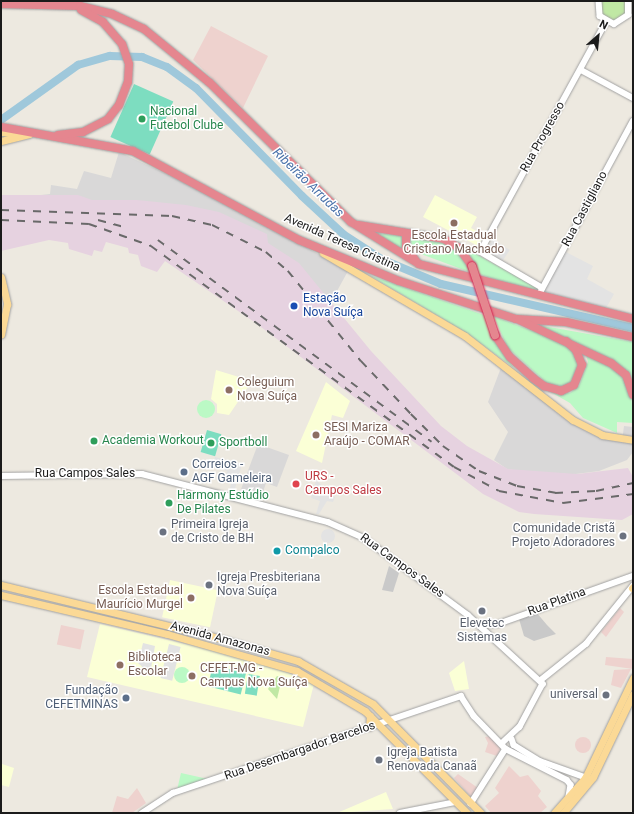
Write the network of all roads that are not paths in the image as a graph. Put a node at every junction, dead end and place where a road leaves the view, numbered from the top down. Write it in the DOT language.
graph roads {
  1 [pos="599,1"];
  2 [pos="628,1"];
  3 [pos="5,3"];
  4 [pos="71,5"];
  5 [pos="630,17"];
  6 [pos="606,22"];
  7 [pos="582,70"];
  8 [pos="633,98"];
  9 [pos="633,121"];
  10 [pos="2,129"];
  11 [pos="29,134"];
  12 [pos="1,141"];
  13 [pos="350,222"];
  14 [pos="406,234"];
  15 [pos="299,240"];
  16 [pos="419,264"];
  17 [pos="1,277"];
  18 [pos="542,288"];
  19 [pos="538,297"];
  20 [pos="516,319"];
  21 [pos="633,319"];
  22 [pos="1,334"];
  23 [pos="633,337"];
  24 [pos="566,341"];
  25 [pos="633,394"];
  26 [pos="633,440"];
  27 [pos="1,476"];
  28 [pos="633,576"];
  29 [pos="623,579"];
  30 [pos="1,585"];
  31 [pos="633,587"];
  32 [pos="1,595"];
  33 [pos="498,624"];
  34 [pos="480,625"];
  35 [pos="494,637"];
  36 [pos="633,678"];
  37 [pos="541,680"];
  38 [pos="633,694"];
  39 [pos="370,716"];
  40 [pos="389,720"];
  41 [pos="379,724"];
  42 [pos="369,727"];
  43 [pos="512,739"];
  44 [pos="504,742"];
  45 [pos="506,749"];
  46 [pos="540,761"];
  47 [pos="556,776"];
  48 [pos="593,777"];
  49 [pos="585,778"];
  50 [pos="569,798"];
  51 [pos="456,802"];
  52 [pos="471,804"];
  53 [pos="142,813"];
  54 [pos="400,813"];
  55 [pos="467,813"];
  56 [pos="481,813"];
  57 [pos="554,813"];
  58 [pos="562,813"];
  1 -- 6 [label="street"];
  2 -- 5 [label="street"];
  3 -- 4 [label="highway"];
  4 -- 11 [label="highway"];
  4 -- 13 [label="highway, Avenida Teresa Cristina"];
  5 -- 6 [label="street"];
  6 -- 7 [label="street, Rua Progresso"];
  7 -- 8 [label="street"];
  7 -- 18 [label="street, Rua Progresso"];
  9 -- 18 [label="street, Rua Castigliano"];
  10 -- 11 [label="highway"];
  11 -- 12 [label="main road"];
  11 -- 15 [label="highway, Avenida Teresa Cristina"];
  13 -- 14 [label="highway"];
  13 -- 16 [label="highway, Avenida Teresa Cristina"];
  14 -- 16 [label="highway"];
  14 -- 24 [label="highway, bridge"];
  15 -- 20 [label="highway, Avenida Teresa Cristina"];
  15 -- 26 [label="main road"];
  16 -- 19 [label="highway, Avenida Teresa Cristina"];
  17 -- 22 [label="main road"];
  18 -- 19 [label="street, Rua Castigliano"];
  19 -- 21 [label="highway, Avenida Teresa Cristina"];
  20 -- 23 [label="highway, Avenida Teresa Cristina"];
  20 -- 24 [label="highway"];
  24 -- 25 [label="highway"];
  27 -- 34 [label="street, Rua Campos Sales"];
  28 -- 29 [label="street, Rua Platina"];
  29 -- 31 [label="street"];
  29 -- 33 [label="street, Rua Platina"];
  30 -- 40 [label="main road, Avenida Amazonas"];
  31 -- 37 [label="street"];
  32 -- 39 [label="main road, Avenida Amazonas"];
  33 -- 34 [label="street, Rua Platina"];
  33 -- 35 [label="street"];
  34 -- 35 [label="street, Rua Campos Sales"];
  35 -- 37 [label="street, Rua Campos Sales"];
  36 -- 49 [label="main road"];
  37 -- 43 [label="street"];
  38 -- 48 [label="main road"];
  39 -- 41 [label="main road, Avenida Amazonas"];
  39 -- 42 [label="main road"];
  40 -- 41 [label="street, Rua Desembargador Barcelos"];
  40 -- 44 [label="street, Rua Desembargador Barcelos"];
  40 -- 52 [label="main road, Avenida Amazonas"];
  41 -- 42 [label="street, Rua Desembargador Barcelos"];
  41 -- 51 [label="main road, Avenida Amazonas"];
  42 -- 53 [label="street, Rua Desembargador Barcelos"];
  43 -- 44 [label="street"];
  43 -- 46 [label="street"];
  44 -- 45 [label="street"];
  45 -- 47 [label="street"];
  45 -- 52 [label="street"];
  46 -- 47 [label="street"];
  46 -- 49 [label="street"];
  47 -- 50 [label="street"];
  48 -- 49 [label="street"];
  48 -- 58 [label="main road"];
  49 -- 50 [label="main road"];
  50 -- 57 [label="main road"];
  51 -- 54 [label="street"];
  51 -- 55 [label="main road, Avenida Amazonas"];
  52 -- 56 [label="main road, Avenida Amazonas"];
}
